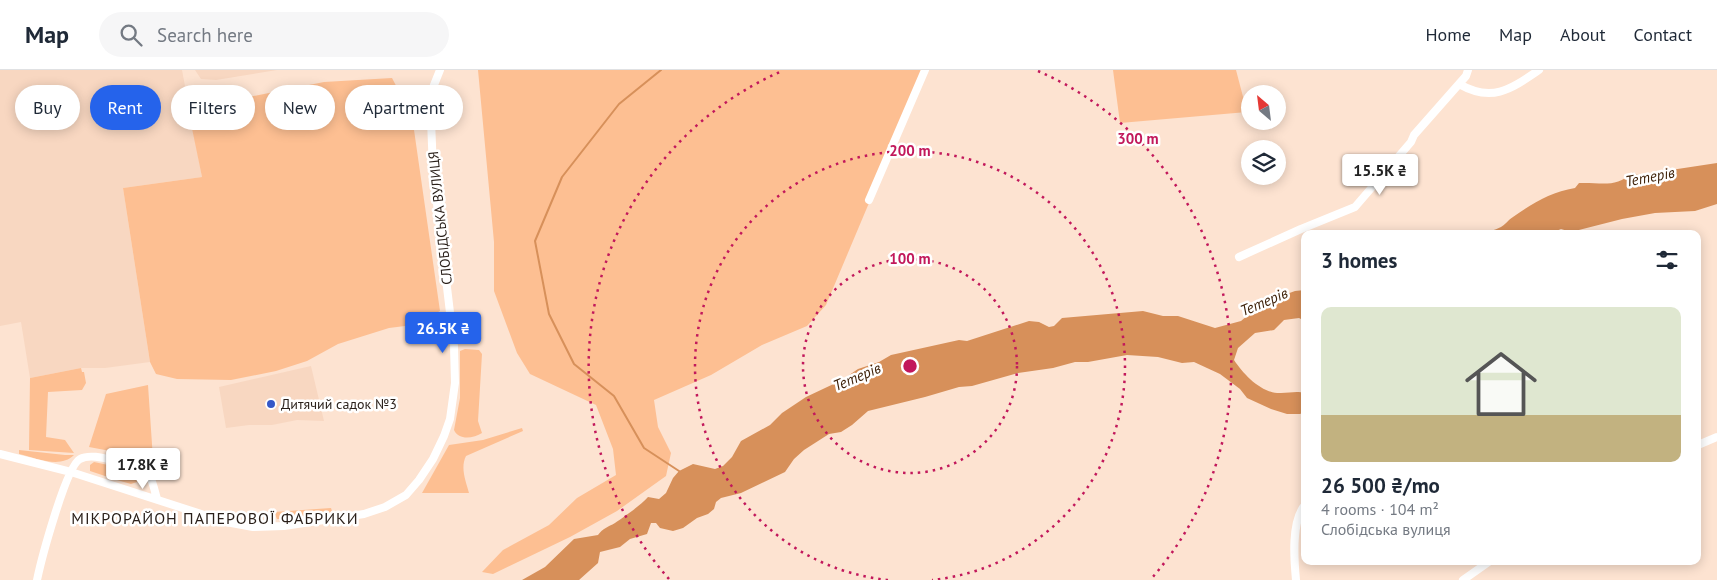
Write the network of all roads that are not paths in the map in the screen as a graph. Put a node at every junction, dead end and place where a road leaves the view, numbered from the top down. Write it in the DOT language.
graph roads {
  1 [pos="440,70"];
  2 [pos="925,70"];
  3 [pos="1468,70"];
  4 [pos="1538,70"];
  5 [pos="1459,84"];
  6 [pos="869,200"];
  7 [pos="1239,257"];
  8 [pos="1717,436"];
  9 [pos="1701,444"];
  10 [pos="0,454"];
  11 [pos="70,472"];
  12 [pos="157,500"];
  13 [pos="1301,512"];
  14 [pos="1484,565"];
  15 [pos="37,580"];
  16 [pos="1296,580"];
  17 [pos="1463,580"];
  1 -- 12 [label="street, СЛОБІДСЬКА ВУЛИЦЯ"];
  2 -- 6 [label="street"];
  3 -- 5 [label="street"];
  4 -- 5 [label="street"];
  5 -- 7 [label="street"];
  8 -- 9 [label="street"];
  10 -- 11 [label="street, СЛОБІДСЬКА ВУЛИЦЯ"];
  11 -- 12 [label="street, СЛОБІДСЬКА ВУЛИЦЯ"];
  11 -- 12 [label="street"];
  11 -- 15 [label="street"];
  13 -- 16 [label="street"];
  14 -- 17 [label="street"];
}
